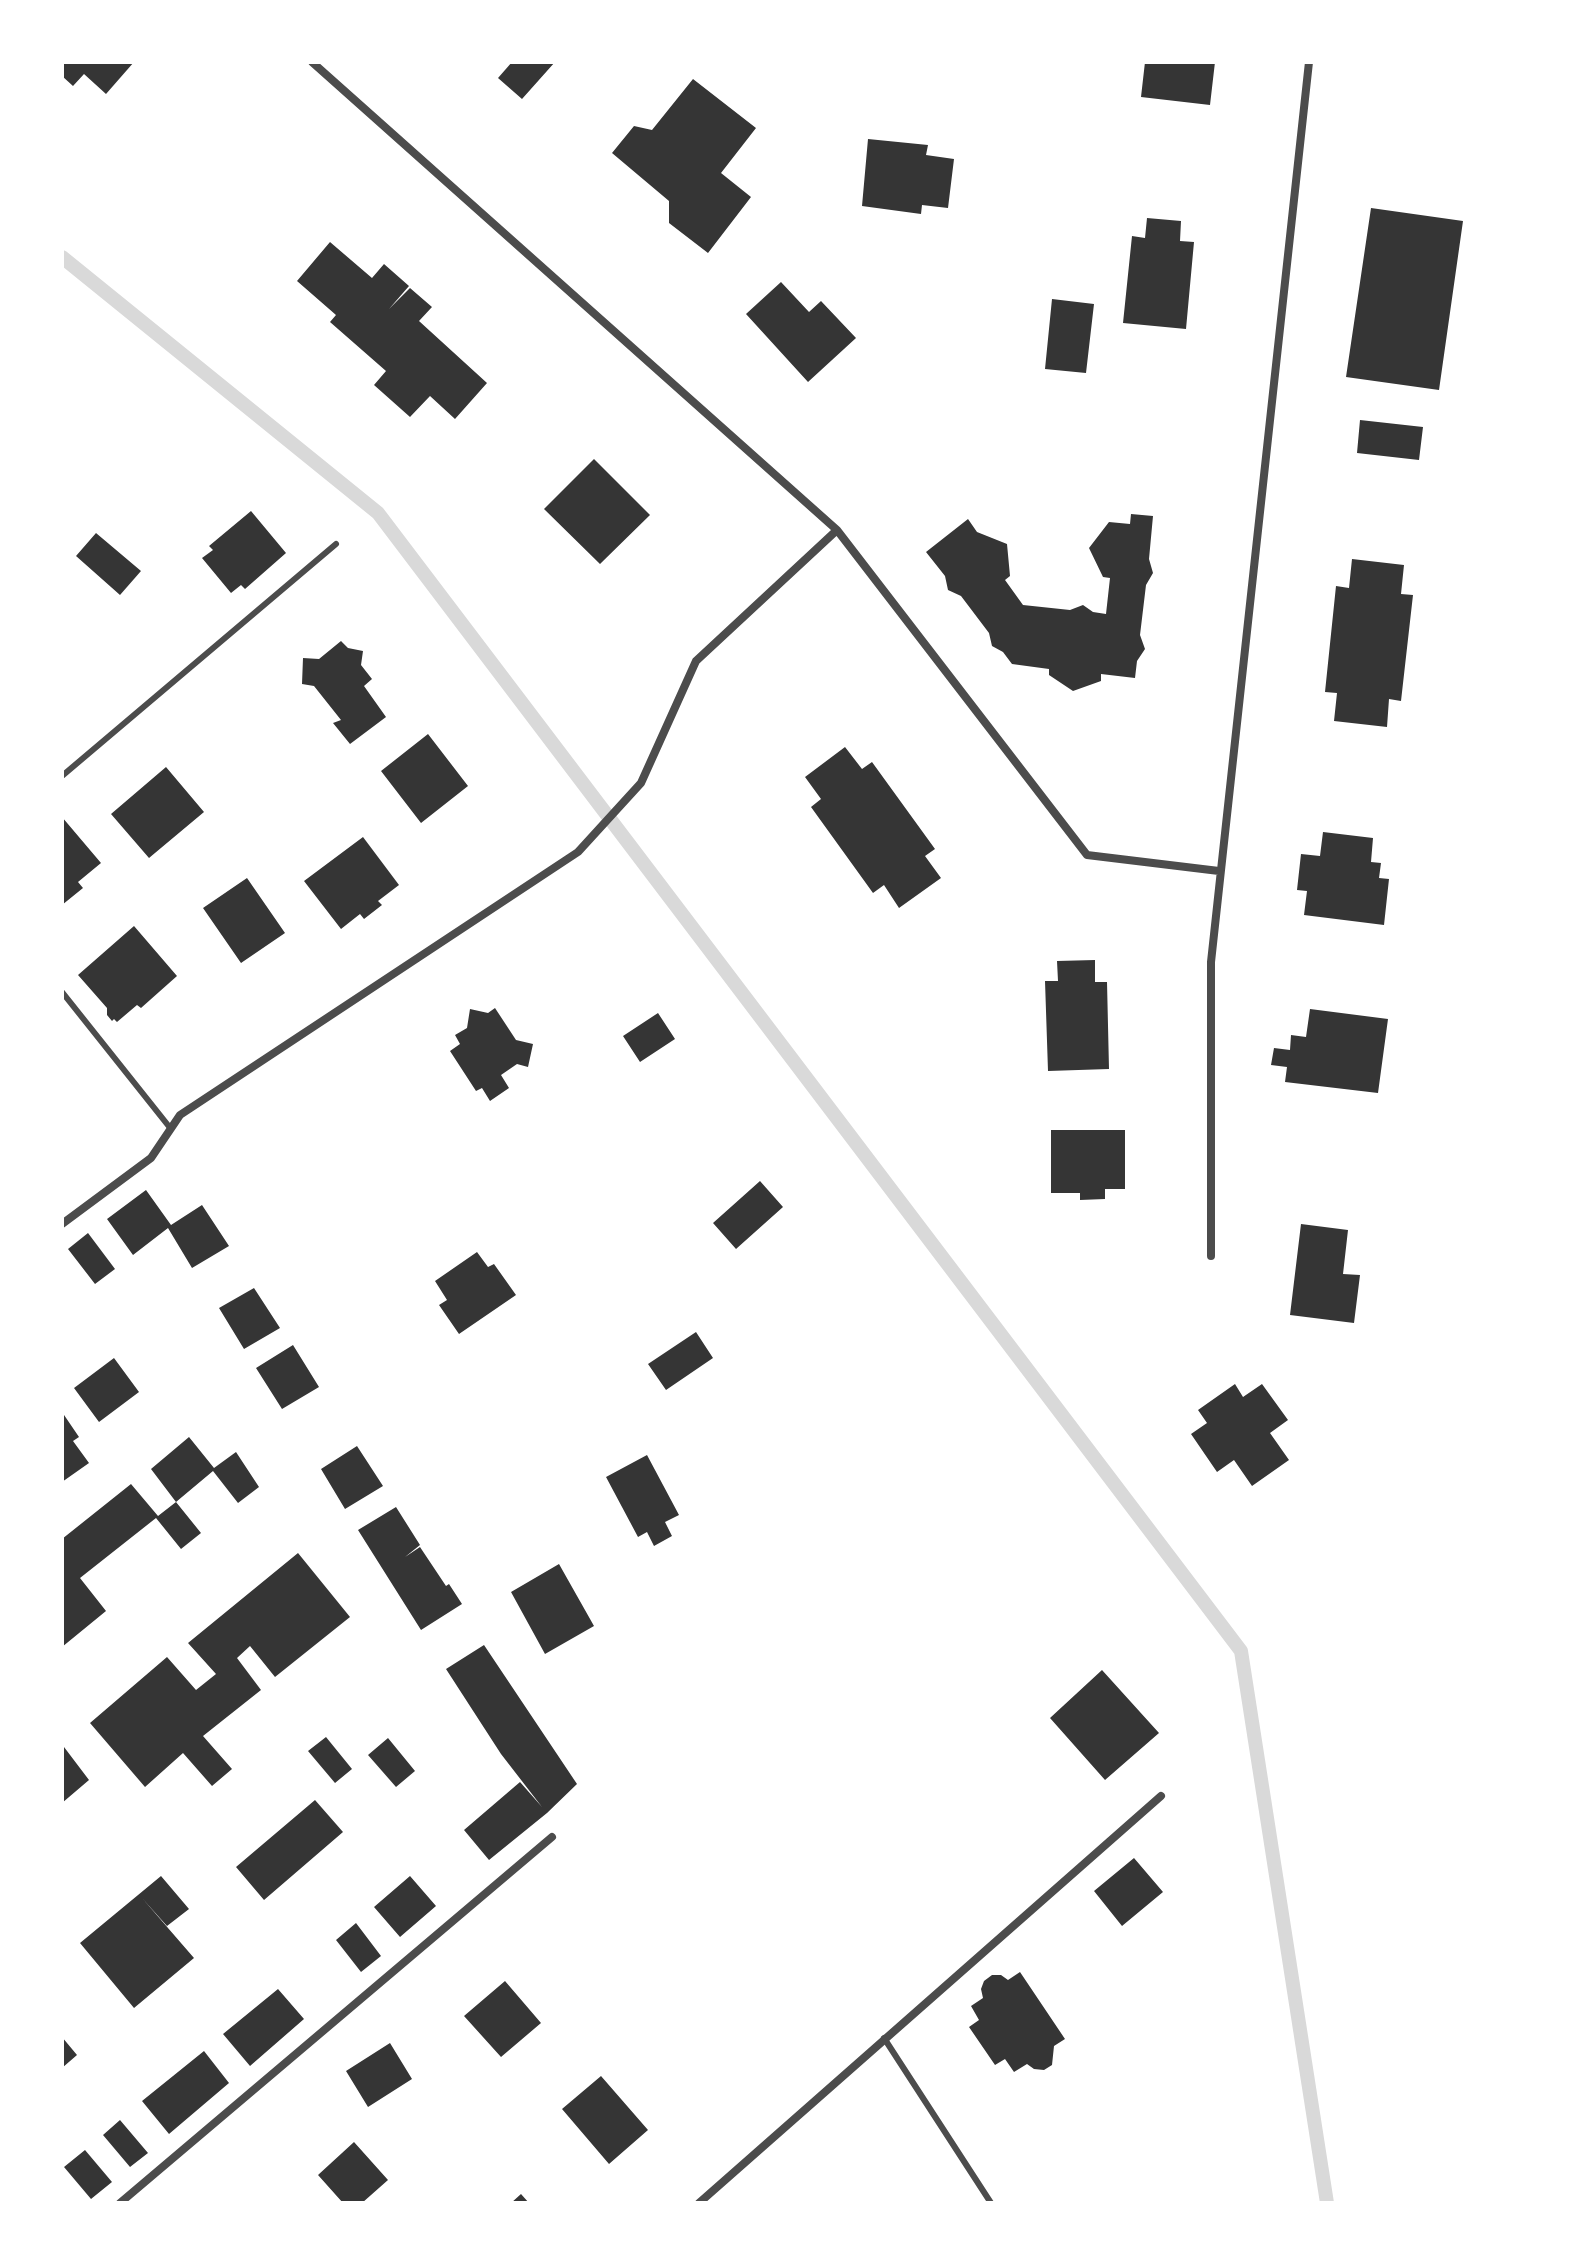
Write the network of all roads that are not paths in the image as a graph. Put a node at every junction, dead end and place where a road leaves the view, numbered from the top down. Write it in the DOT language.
graph roads {
  1 [pos="312,62"];
  2 [pos="1309,62"];
  3 [pos="837,530"];
  4 [pos="336,544"];
  5 [pos="62,776"];
  6 [pos="1219,871"];
  7 [pos="62,992"];
  8 [pos="171,1129"];
  9 [pos="62,1224"];
  10 [pos="1211,1256"];
  11 [pos="1161,1796"];
  12 [pos="552,1837"];
  13 [pos="884,2038"];
  14 [pos="120,2203"];
  15 [pos="699,2203"];
  16 [pos="991,2203"];
  1 -- 3 [label="street"];
  2 -- 6 [label="street"];
  3 -- 6 [label="street"];
  3 -- 8 [label="street"];
  4 -- 5 [label="lane"];
  6 -- 10 [label="street"];
  7 -- 8 [label="lane"];
  8 -- 9 [label="street"];
  11 -- 13 [label="street"];
  12 -- 14 [label="street"];
  13 -- 15 [label="street"];
  13 -- 16 [label="lane"];
}
